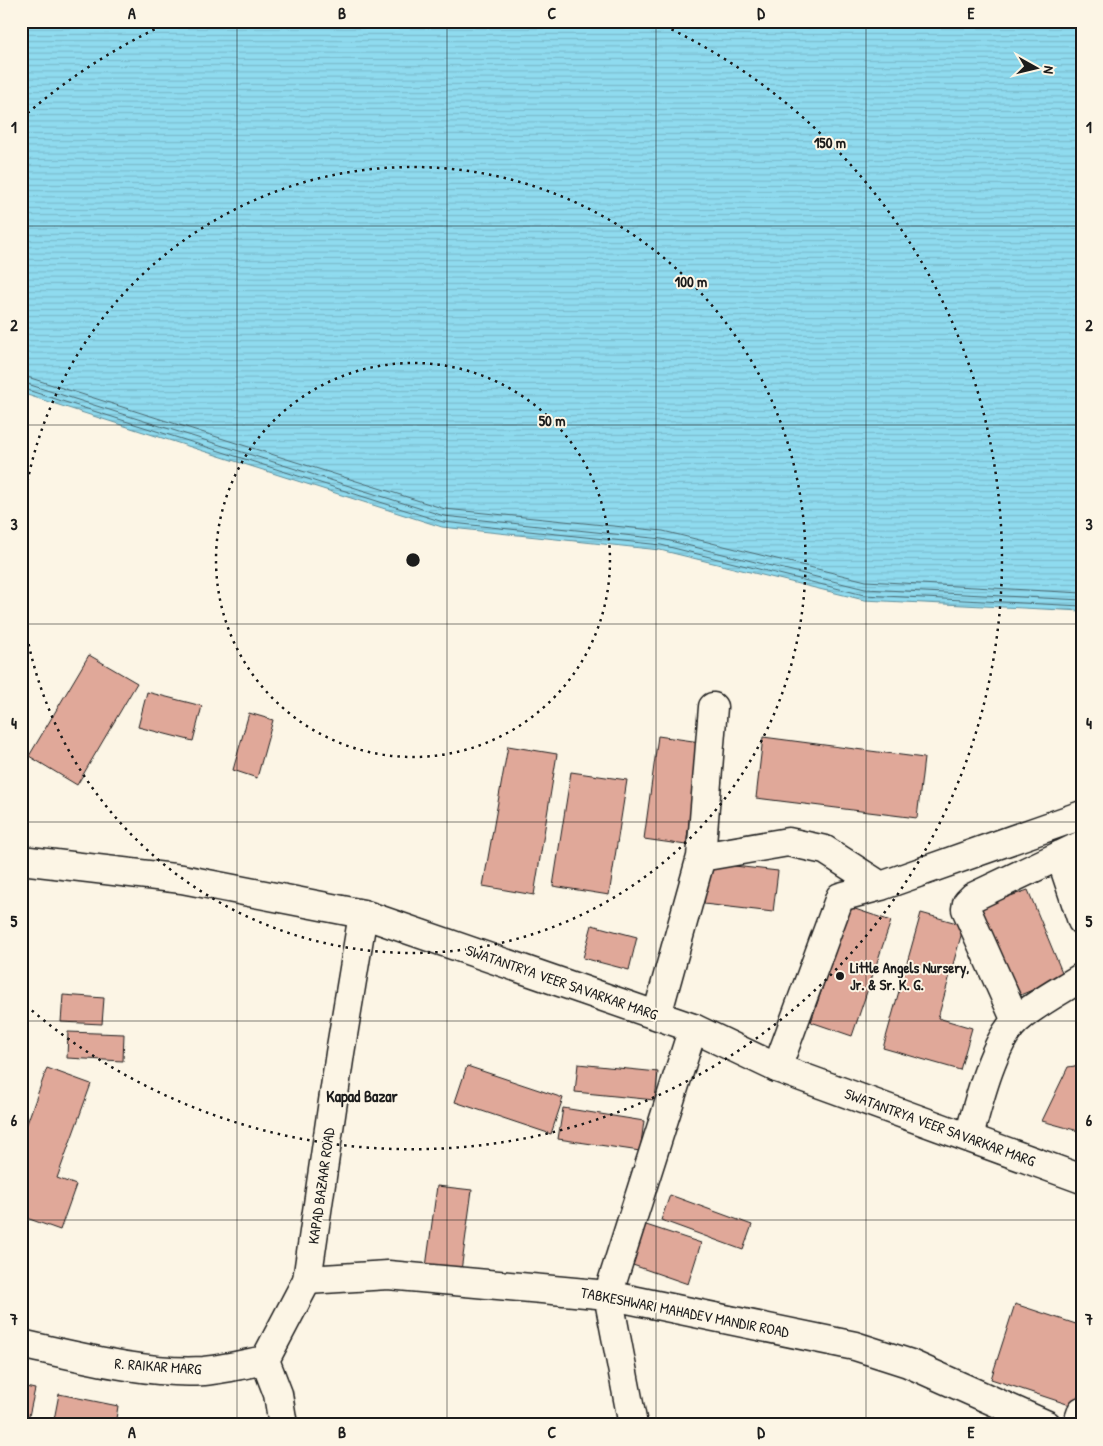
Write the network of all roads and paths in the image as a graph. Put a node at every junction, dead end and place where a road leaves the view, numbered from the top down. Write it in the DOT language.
graph roads {
  1 [pos="713,707"];
  2 [pos="1082,815"];
  3 [pos="1071,850"];
  4 [pos="701,857"];
  5 [pos="21,860"];
  6 [pos="882,886"];
  7 [pos="363,914"];
  8 [pos="1082,921"];
  9 [pos="1079,983"];
  10 [pos="657,1015"];
  11 [pos="1016,1021"];
  12 [pos="693,1028"];
  13 [pos="777,1068"];
  14 [pos="969,1138"];
  15 [pos="1082,1179"];
  16 [pos="307,1280"];
  17 [pos="608,1295"];
  18 [pos="21,1344"];
  19 [pos="265,1360"];
  20 [pos="1082,1411"];
  21 [pos="283,1425"];
  22 [pos="633,1425"];
  23 [pos="1047,1425"];
  24 [pos="1077,1425"];
  1 -- 4 [label="street"];
  2 -- 6 [label="street"];
  3 -- 8 [label="street"];
  3 -- 11 [label="street"];
  4 -- 6 [label="street"];
  4 -- 10 [label="street"];
  5 -- 7 [label="street, SWATANTRYA VEER SAVARKAR MARG"];
  6 -- 13 [label="street"];
  7 -- 10 [label="street, SWATANTRYA VEER SAVARKAR MARG"];
  7 -- 16 [label="street, KAPAD BAZAAR ROAD"];
  9 -- 11 [label="street"];
  10 -- 12 [label="street, SWATANTRYA VEER SAVARKAR MARG"];
  11 -- 14 [label="street"];
  12 -- 13 [label="street, SWATANTRYA VEER SAVARKAR MARG"];
  12 -- 17 [label="street"];
  13 -- 14 [label="street, SWATANTRYA VEER SAVARKAR MARG"];
  14 -- 15 [label="street, SWATANTRYA VEER SAVARKAR MARG"];
  16 -- 17 [label="street, TABKESHWARI MAHADEV MANDIR ROAD"];
  16 -- 19 [label="street"];
  17 -- 22 [label="street"];
  17 -- 23 [label="street, TABKESHWARI MAHADEV MANDIR ROAD"];
  18 -- 19 [label="street, R. RAIKAR MARG"];
  19 -- 21 [label="street"];
  20 -- 24 [label="street"];
}
